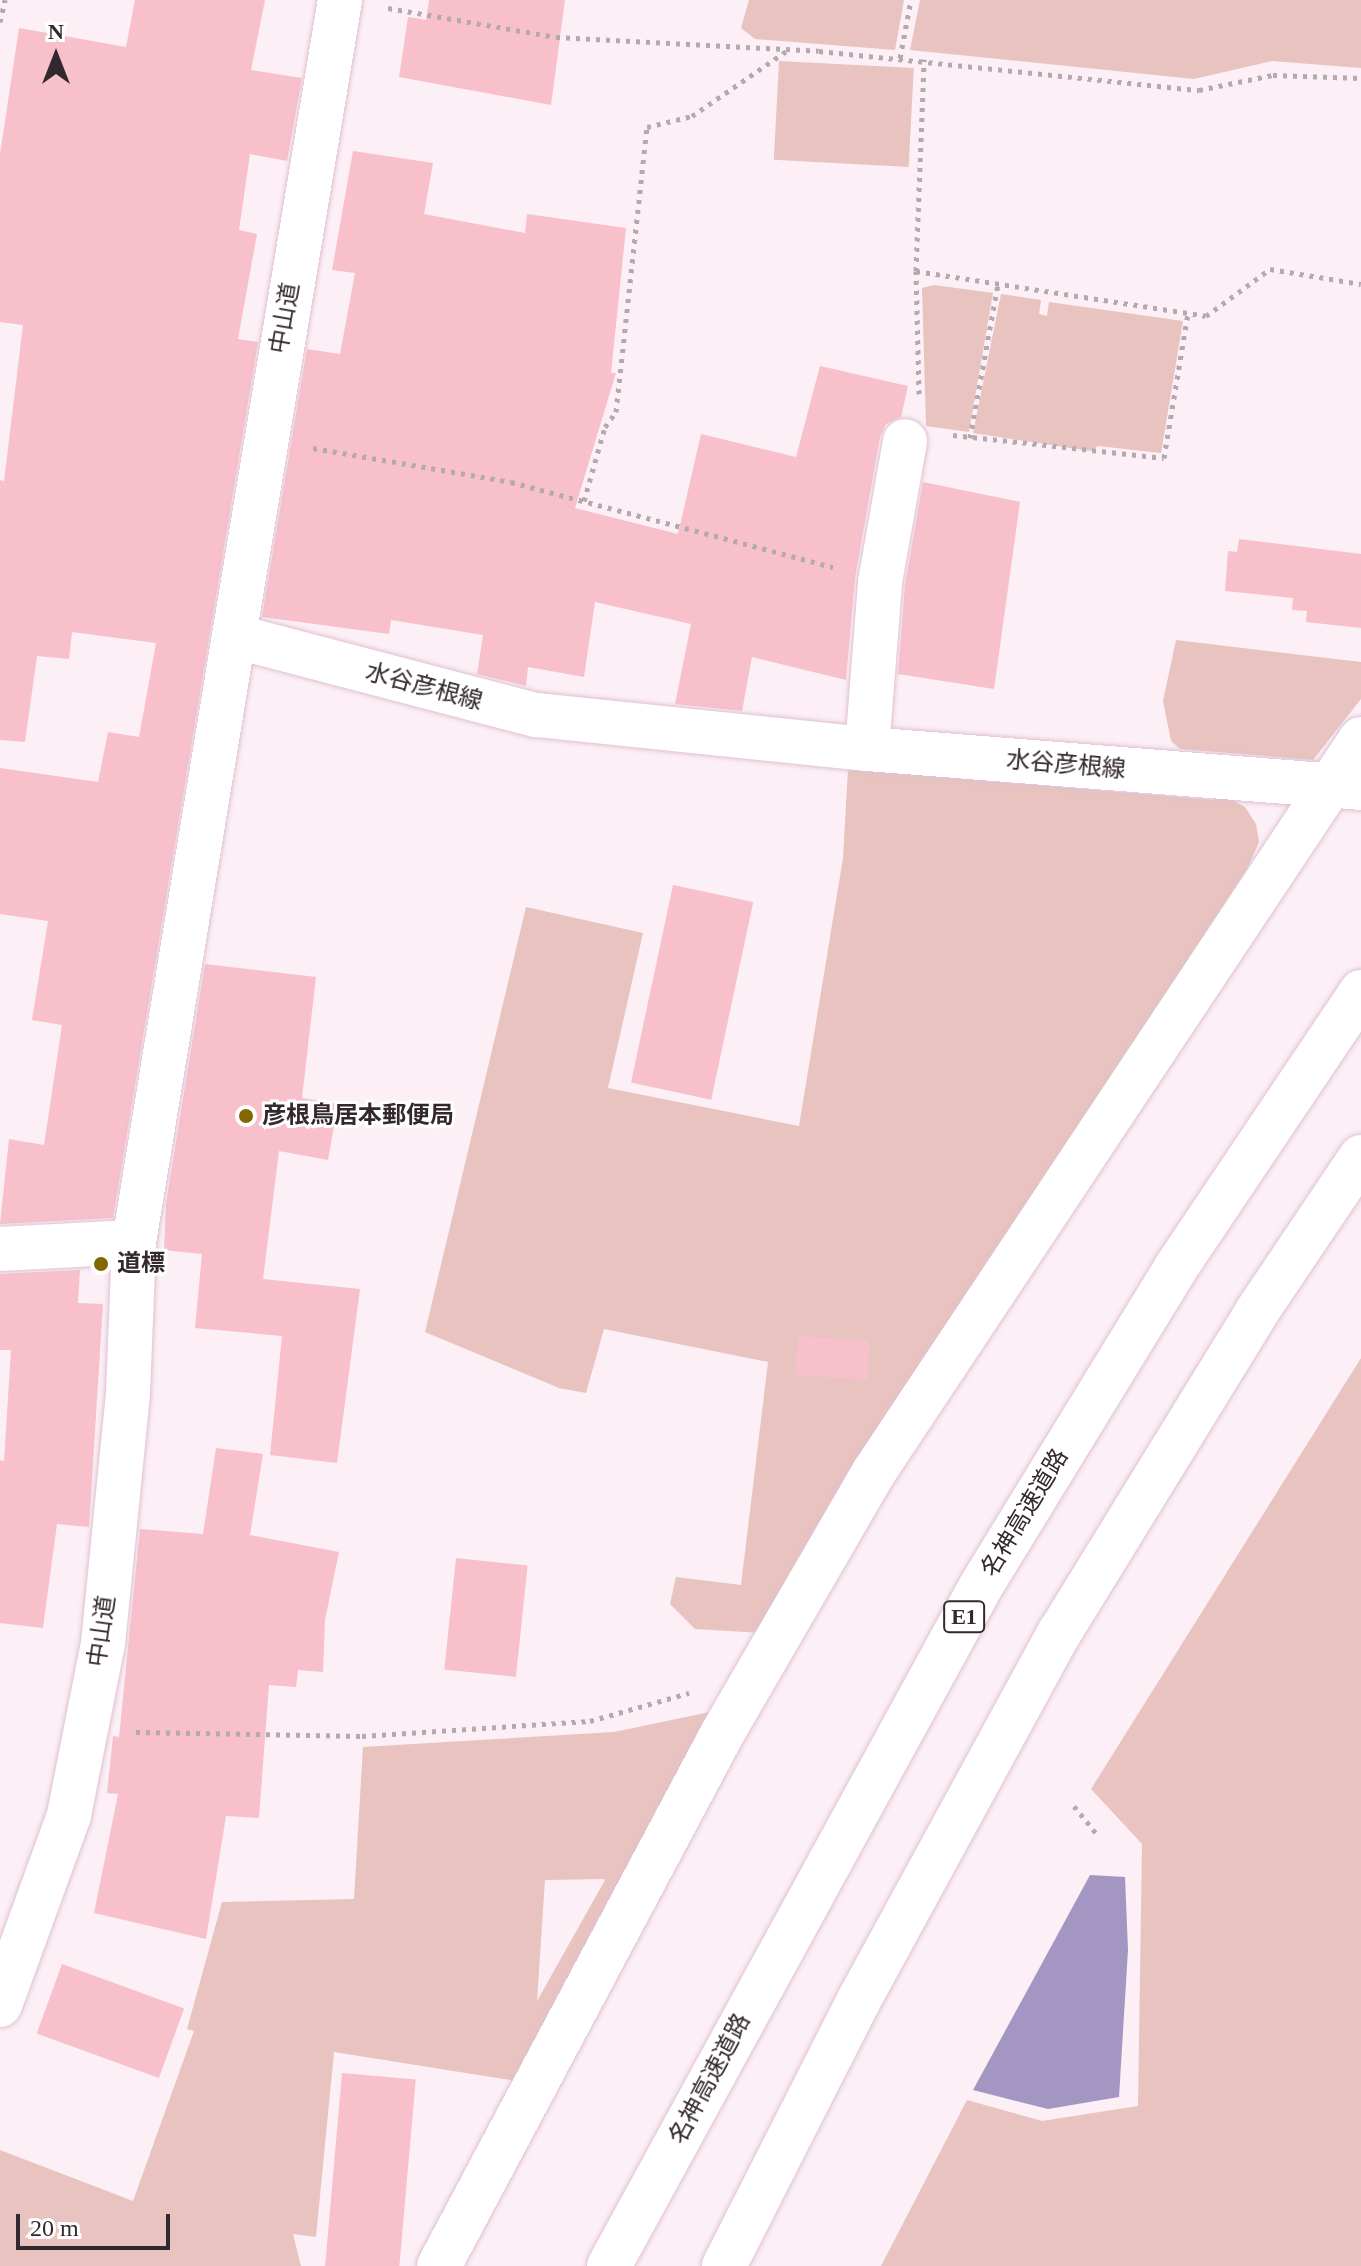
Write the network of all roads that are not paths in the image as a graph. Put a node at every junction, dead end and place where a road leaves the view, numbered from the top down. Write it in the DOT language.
graph roads {
  1 [pos="340,0"];
  2 [pos="911,435"];
  3 [pos="234,636"];
  4 [pos="1361,739"];
  5 [pos="867,749"];
  6 [pos="1343,787"];
  7 [pos="1361,992"];
  8 [pos="1361,1157"];
  9 [pos="134,1242"];
  10 [pos="0,1249"];
  11 [pos="0,2005"];
  12 [pos="439,2266"];
  13 [pos="609,2266"];
  14 [pos="724,2266"];
  1 -- 3 [label="main road, 中山道"];
  2 -- 5 [label="main road"];
  3 -- 5 [label="main road, 水谷彦根線"];
  3 -- 9 [label="main road"];
  4 -- 6 [label="main road"];
  5 -- 6 [label="main road, 水谷彦根線"];
  6 -- 12 [label="main road"];
  7 -- 13 [label="main road, 名神高速道路 / E1"];
  8 -- 14 [label="main road"];
  9 -- 10 [label="main road"];
  9 -- 11 [label="main road, 中山道"];
}
